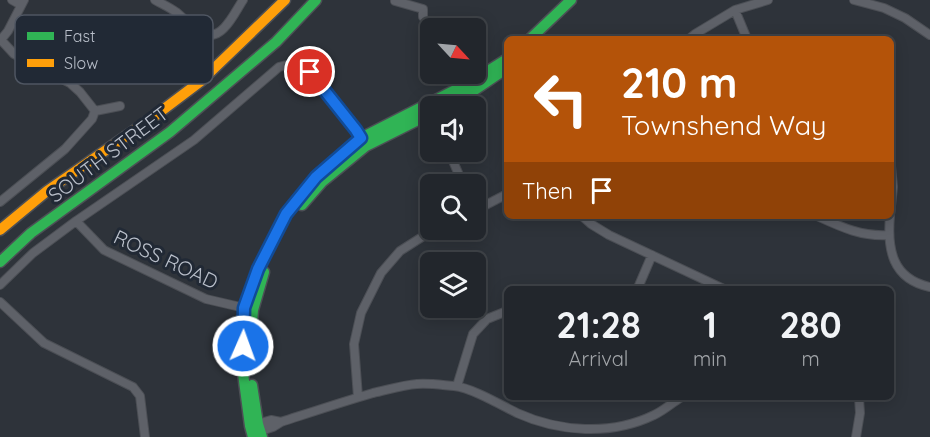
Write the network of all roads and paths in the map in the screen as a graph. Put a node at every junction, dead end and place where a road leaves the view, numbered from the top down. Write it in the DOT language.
graph roads {
  1 [pos="12,0"];
  2 [pos="155,0"];
  3 [pos="243,0"];
  4 [pos="285,0"];
  5 [pos="316,0"];
  6 [pos="426,0"];
  7 [pos="571,0"];
  8 [pos="579,0"];
  9 [pos="768,0"];
  10 [pos="854,0"];
  11 [pos="395,1"];
  12 [pos="22,2"];
  13 [pos="423,9"];
  14 [pos="735,10"];
  15 [pos="179,15"];
  16 [pos="15,16"];
  17 [pos="424,18"];
  18 [pos="213,34"];
  19 [pos="930,35"];
  20 [pos="533,36"];
  21 [pos="542,36"];
  22 [pos="693,36"];
  23 [pos="746,36"];
  24 [pos="0,40"];
  25 [pos="15,55"];
  26 [pos="504,61"];
  27 [pos="213,69"];
  28 [pos="504,69"];
  29 [pos="486,72"];
  30 [pos="486,76"];
  31 [pos="71,84"];
  32 [pos="197,84"];
  33 [pos="467,84"];
  34 [pos="468,84"];
  35 [pos="449,96"];
  36 [pos="455,96"];
  37 [pos="120,106"];
  38 [pos="95,111"];
  39 [pos="420,113"];
  40 [pos="363,142"];
  41 [pos="504,196"];
  42 [pos="0,202"];
  43 [pos="486,205"];
  44 [pos="585,219"];
  45 [pos="824,219"];
  46 [pos="890,219"];
  47 [pos="76,221"];
  48 [pos="0,230"];
  49 [pos="889,235"];
  50 [pos="420,238"];
  51 [pos="652,255"];
  52 [pos="0,262"];
  53 [pos="0,285"];
  54 [pos="639,286"];
  55 [pos="718,286"];
  56 [pos="930,287"];
  57 [pos="0,302"];
  58 [pos="248,309"];
  59 [pos="504,312"];
  60 [pos="457,386"];
  61 [pos="358,397"];
  62 [pos="677,400"];
  63 [pos="859,400"];
  64 [pos="256,431"];
  65 [pos="145,437"];
  66 [pos="856,437"];
  1 -- 12 [label="street"];
  2 -- 15 [label="street"];
  3 -- 18 [label="street"];
  4 -- 27 [label="main road, SOUTH STREET"];
  5 -- 52 [label="main road, SOUTH STREET"];
  6 -- 13 [label="street"];
  7 -- 20 [label="main road"];
  8 -- 21 [label="main road"];
  9 -- 14 [label="street"];
  10 -- 19 [label="street"];
  11 -- 13 [label="street"];
  13 -- 17 [label="street"];
  14 -- 22 [label="street"];
  14 -- 23 [label="street"];
  16 -- 24 [label="street"];
  24 -- 25 [label="street"];
  26 -- 29 [label="main road"];
  28 -- 30 [label="main road"];
  31 -- 38 [label="street"];
  32 -- 48 [label="main road, SOUTH STREET"];
  33 -- 35 [label="main road"];
  34 -- 36 [label="main road"];
  37 -- 38 [label="street"];
  38 -- 42 [label="street"];
  39 -- 40 [label="main road"];
  40 -- 47 [label="street"];
  40 -- 58 [label="main road"];
  41 -- 43 [label="street"];
  44 -- 51 [label="street"];
  45 -- 49 [label="street"];
  46 -- 49 [label="street"];
  47 -- 53 [label="street"];
  47 -- 58 [label="street, ROSS ROAD"];
  49 -- 56 [label="street"];
  50 -- 61 [label="street"];
  51 -- 54 [label="street"];
  51 -- 55 [label="street"];
  57 -- 65 [label="street"];
  58 -- 64 [label="main road"];
  59 -- 60 [label="street"];
  60 -- 61 [label="street"];
  60 -- 62 [label="street"];
  61 -- 64 [label="street"];
  63 -- 66 [label="street"];
}
